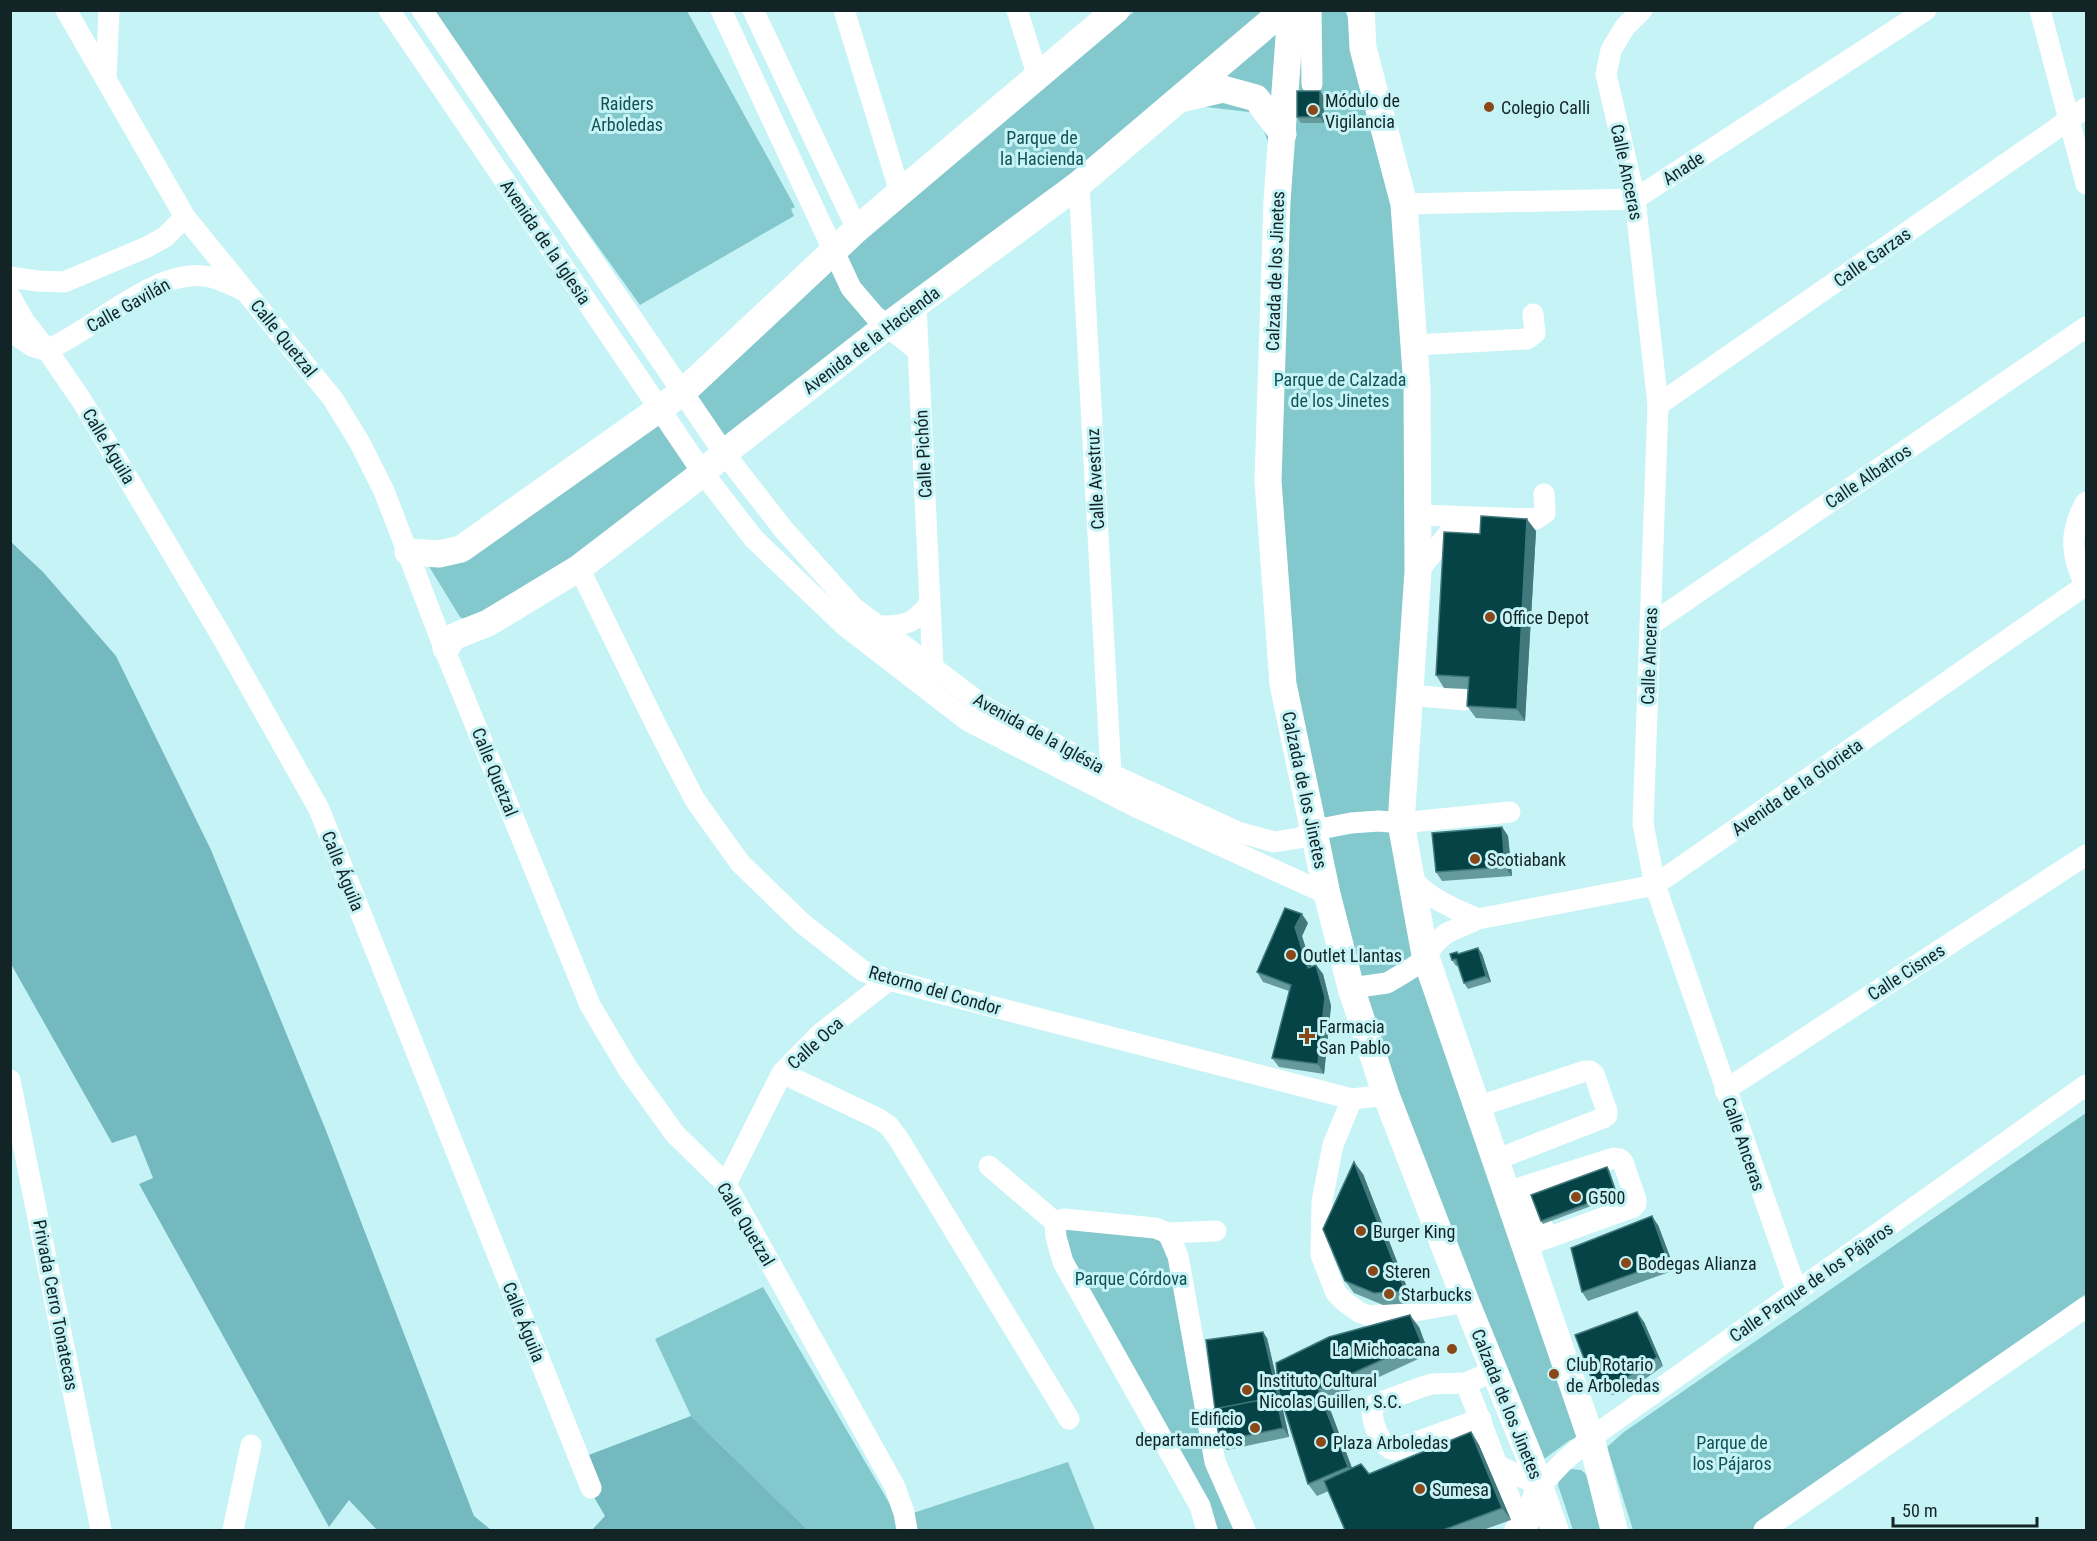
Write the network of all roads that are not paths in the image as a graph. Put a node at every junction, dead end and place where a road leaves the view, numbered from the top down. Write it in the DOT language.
graph roads {
  1 [pos="66,10"];
  2 [pos="109,10"];
  3 [pos="389,10"];
  4 [pos="422,10"];
  5 [pos="721,10"];
  6 [pos="753,10"];
  7 [pos="844,10"];
  8 [pos="1017,10"];
  9 [pos="1116,10"];
  10 [pos="1284,10"];
  11 [pos="1291,10"];
  12 [pos="1311,10"];
  13 [pos="1361,10"];
  14 [pos="1642,10"];
  15 [pos="1926,10"];
  16 [pos="2040,10"];
  17 [pos="1038,77"];
  18 [pos="106,78"];
  19 [pos="1312,84"];
  20 [pos="1180,99"];
  21 [pos="2078,114"];
  22 [pos="1282,134"];
  23 [pos="2086,183"];
  24 [pos="1078,184"];
  25 [pos="900,192"];
  26 [pos="1635,199"];
  27 [pos="1404,204"];
  28 [pos="185,217"];
  29 [pos="857,229"];
  30 [pos="834,250"];
  31 [pos="10,276"];
  32 [pos="246,291"];
  33 [pos="10,296"];
  34 [pos="916,306"];
  35 [pos="1533,314"];
  36 [pos="887,326"];
  37 [pos="2086,327"];
  38 [pos="10,331"];
  39 [pos="1414,345"];
  40 [pos="47,350"];
  41 [pos="918,351"];
  42 [pos="683,392"];
  43 [pos="1658,405"];
  44 [pos="660,410"];
  45 [pos="724,453"];
  46 [pos="703,473"];
  47 [pos="1544,494"];
  48 [pos="2086,502"];
  49 [pos="1417,515"];
  50 [pos="1482,529"];
  51 [pos="408,552"];
  52 [pos="579,568"];
  53 [pos="1418,572"];
  54 [pos="2086,586"];
  55 [pos="930,603"];
  56 [pos="1650,625"];
  57 [pos="878,626"];
  58 [pos="447,653"];
  59 [pos="933,668"];
  60 [pos="1409,695"];
  61 [pos="1466,700"];
  62 [pos="1111,774"];
  63 [pos="1510,812"];
  64 [pos="1401,823"];
  65 [pos="1315,830"];
  66 [pos="2086,855"];
  67 [pos="1409,876"];
  68 [pos="1655,885"];
  69 [pos="1327,894"];
  70 [pos="1478,919"];
  71 [pos="1425,956"];
  72 [pos="889,980"];
  73 [pos="1351,988"];
  74 [pos="782,1073"];
  75 [pos="10,1080"];
  76 [pos="2086,1085"];
  77 [pos="1725,1090"];
  78 [pos="1386,1095"];
  79 [pos="1352,1099"];
  80 [pos="1477,1107"];
  81 [pos="1495,1160"];
  82 [pos="989,1166"];
  83 [pos="726,1184"];
  84 [pos="1517,1189"];
  85 [pos="1054,1222"];
  86 [pos="1216,1231"];
  87 [pos="1168,1233"];
  88 [pos="1536,1242"];
  89 [pos="1797,1292"];
  90 [pos="1466,1302"];
  91 [pos="2086,1307"];
  92 [pos="1494,1371"];
  93 [pos="1466,1383"];
  94 [pos="1068,1419"];
  95 [pos="1481,1419"];
  96 [pos="1591,1438"];
  97 [pos="251,1445"];
  98 [pos="1499,1467"];
  99 [pos="1540,1486"];
  100 [pos="591,1488"];
  101 [pos="1519,1528"];
  102 [pos="101,1530"];
  103 [pos="233,1530"];
  104 [pos="907,1530"];
  105 [pos="1207,1530"];
  106 [pos="1245,1530"];
  107 [pos="1555,1530"];
  108 [pos="1614,1530"];
  109 [pos="1764,1530"];
  1 -- 18 [label="street, Calle Quetzal"];
  2 -- 18 [label="street"];
  3 -- 44 [label="street, Avenida de la Iglesia"];
  4 -- 42 [label="street, Avenida de la Iglesia"];
  5 -- 30 [label="street"];
  6 -- 29 [label="street"];
  7 -- 25 [label="street"];
  8 -- 17 [label="street"];
  9 -- 17 [label="main road"];
  10 -- 20 [label="main road, Avenida de la Hacienda"];
  11 -- 22 [label="main road, Calzada de los Jinetes"];
  12 -- 19 [label="street"];
  13 -- 27 [label="main road"];
  14 -- 26 [label="street, Calle Anceras"];
  15 -- 26 [label="street, Anade"];
  16 -- 21 [label="street"];
  17 -- 25 [label="main road"];
  18 -- 28 [label="street, Calle Quetzal"];
  20 -- 22 [label="main road"];
  20 -- 24 [label="main road, Avenida de la Hacienda"];
  21 -- 23 [label="street"];
  21 -- 43 [label="street, Calle Garzas"];
  22 -- 65 [label="main road, Calzada de los Jinetes"];
  24 -- 34 [label="main road, Avenida de la Hacienda"];
  24 -- 62 [label="street, Calle Avestruz"];
  25 -- 29 [label="main road"];
  26 -- 27 [label="street"];
  26 -- 43 [label="street, Calle Anceras"];
  27 -- 39 [label="main road"];
  28 -- 31 [label="street"];
  28 -- 32 [label="street, Calle Quetzal"];
  29 -- 30 [label="main road"];
  30 -- 36 [label="street"];
  30 -- 42 [label="main road"];
  32 -- 40 [label="street, Calle Gavilán"];
  32 -- 51 [label="street, Calle Quetzal"];
  33 -- 40 [label="street, Calle Águila"];
  34 -- 36 [label="main road, Avenida de la Hacienda"];
  34 -- 41 [label="street, Calle Pichón"];
  35 -- 39 [label="street"];
  36 -- 41 [label="street"];
  36 -- 45 [label="main road, Avenida de la Hacienda"];
  37 -- 56 [label="street, Calle Albatros"];
  38 -- 40 [label="street"];
  39 -- 49 [label="main road"];
  40 -- 100 [label="street, Calle Águila"];
  41 -- 55 [label="street, Calle Pichón"];
  42 -- 44 [label="main road"];
  42 -- 45 [label="street, Avenida de la Iglesia"];
  43 -- 56 [label="street, Calle Anceras"];
  44 -- 46 [label="street, Avenida de la Iglesia"];
  44 -- 51 [label="main road"];
  45 -- 46 [label="main road, Avenida de la Hacienda"];
  45 -- 57 [label="street, Avenida de la Iglésia"];
  46 -- 52 [label="main road, Avenida de la Hacienda"];
  46 -- 69 [label="street, Avenida de la Iglésia"];
  47 -- 49 [label="street"];
  48 -- 54 [label="street"];
  49 -- 53 [label="main road"];
  50 -- 53 [label="street"];
  51 -- 58 [label="street, Calle Quetzal"];
  52 -- 58 [label="main road, Avenida de la Hacienda"];
  52 -- 72 [label="street, Retorno del Condor"];
  53 -- 60 [label="main road"];
  54 -- 68 [label="street, Avenida de la Glorieta"];
  55 -- 57 [label="street"];
  55 -- 59 [label="street, Calle Pichón"];
  56 -- 68 [label="street, Calle Anceras"];
  57 -- 59 [label="street, Avenida de la Iglésia"];
  58 -- 83 [label="street, Calle Quetzal"];
  59 -- 62 [label="street, Avenida de la Iglésia"];
  60 -- 61 [label="street"];
  60 -- 64 [label="main road"];
  62 -- 65 [label="street, Avenida de la Iglésia"];
  63 -- 64 [label="street, Avenida de la Iglésia"];
  64 -- 65 [label="street, Avenida de la Iglésia"];
  64 -- 67 [label="main road"];
  65 -- 69 [label="main road, Calzada de los Jinetes"];
  66 -- 77 [label="street, Calle Cisnes"];
  67 -- 70 [label="street"];
  67 -- 71 [label="main road"];
  68 -- 70 [label="street, Avenida de la Glorieta"];
  68 -- 77 [label="street, Calle Anceras"];
  69 -- 73 [label="main road, Calzada de los Jinetes"];
  70 -- 71 [label="street, Avenida de la Glorieta"];
  71 -- 73 [label="street, Avenida de la Glorieta"];
  71 -- 80 [label="main road"];
  72 -- 74 [label="street, Calle Oca"];
  72 -- 79 [label="street, Retorno del Condor"];
  73 -- 78 [label="main road, Calzada de los Jinetes"];
  74 -- 83 [label="street, Calle Oca"];
  74 -- 94 [label="street"];
  75 -- 102 [label="street, Privada Cerro Tonatecas"];
  76 -- 89 [label="street, Calle Parque de los Pájaros"];
  77 -- 89 [label="street, Calle Anceras"];
  78 -- 79 [label="street, Retorno del Condor"];
  78 -- 90 [label="main road, Calzada de los Jinetes"];
  79 -- 90 [label="street"];
  80 -- 81 [label="main road"];
  80 -- 81 [label="street"];
  81 -- 84 [label="main road"];
  82 -- 85 [label="street"];
  83 -- 104 [label="street, Calle Quetzal"];
  84 -- 88 [label="main road"];
  84 -- 88 [label="street"];
  85 -- 87 [label="street"];
  85 -- 105 [label="street"];
  86 -- 87 [label="street"];
  87 -- 106 [label="street"];
  88 -- 96 [label="main road"];
  89 -- 96 [label="street, Calle Parque de los Pájaros"];
  90 -- 92 [label="main road, Calzada de los Jinetes"];
  91 -- 109 [label="street"];
  92 -- 93 [label="street"];
  92 -- 99 [label="main road, Calzada de los Jinetes"];
  93 -- 95 [label="street"];
  93 -- 95 [label="street"];
  95 -- 98 [label="street"];
  96 -- 99 [label="street, Calle Parque de los Pájaros"];
  96 -- 108 [label="main road"];
  97 -- 103 [label="street"];
  98 -- 99 [label="street"];
  98 -- 101 [label="street"];
  99 -- 101 [label="main road"];
  99 -- 107 [label="main road, Calzada de los Jinetes"];
}
